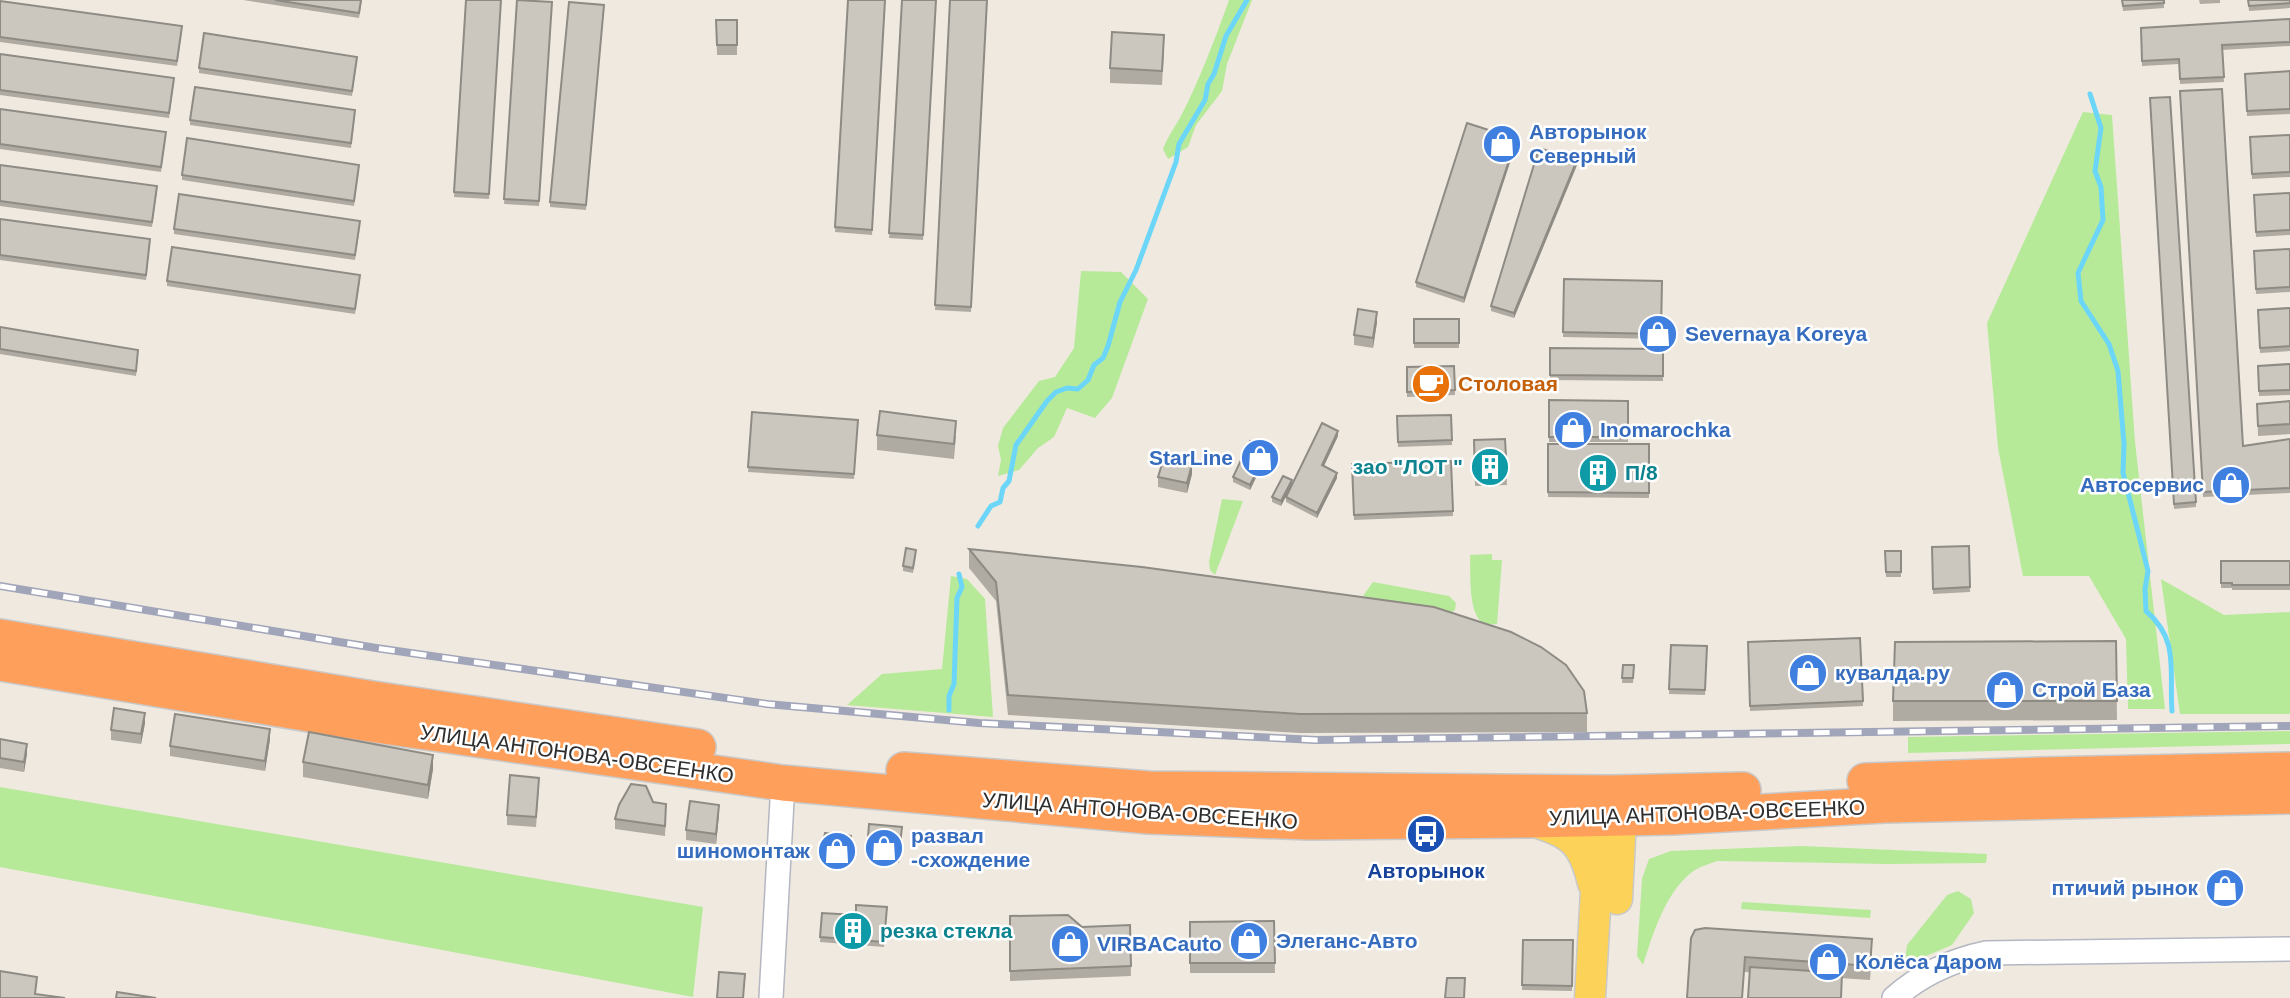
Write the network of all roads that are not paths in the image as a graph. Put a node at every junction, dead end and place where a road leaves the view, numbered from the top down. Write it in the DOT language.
graph roads {
  1 [pos="0,638"];
  2 [pos="0,663"];
  3 [pos="2290,770"];
  4 [pos="783,783"];
  5 [pos="2290,796"];
  6 [pos="1611,810"];
  7 [pos="1672,817"];
  8 [pos="1529,820"];
  9 [pos="1606,896"];
  10 [pos="2290,949"];
  11 [pos="771,998"];
  12 [pos="1590,998"];
  13 [pos="1610,998"];
  14 [pos="1894,998"];
  1 -- 6 [label="highway, УЛИЦА АНТОНОВА-ОВСЕЕНКО"];
  2 -- 4 [label="highway, УЛИЦА АНТОНОВА-ОВСЕЕНКО"];
  3 -- 6 [label="highway, УЛИЦА АНТОНОВА-ОВСЕЕНКО"];
  4 -- 8 [label="highway, УЛИЦА АНТОНОВА-ОВСЕЕНКО"];
  4 -- 11 [label="street"];
  5 -- 7 [label="highway, УЛИЦА АНТОНОВА-ОВСЕЕНКО"];
  6 -- 7 [label="highway, УЛИЦА АНТОНОВА-ОВСЕЕНКО"];
  6 -- 8 [label="highway, УЛИЦА АНТОНОВА-ОВСЕЕНКО"];
  6 -- 9 [label="main road"];
  7 -- 9 [label="main road"];
  8 -- 9 [label="main road"];
  9 -- 12 [label="main road"];
  9 -- 13 [label="main road"];
  10 -- 14 [label="street"];
}
